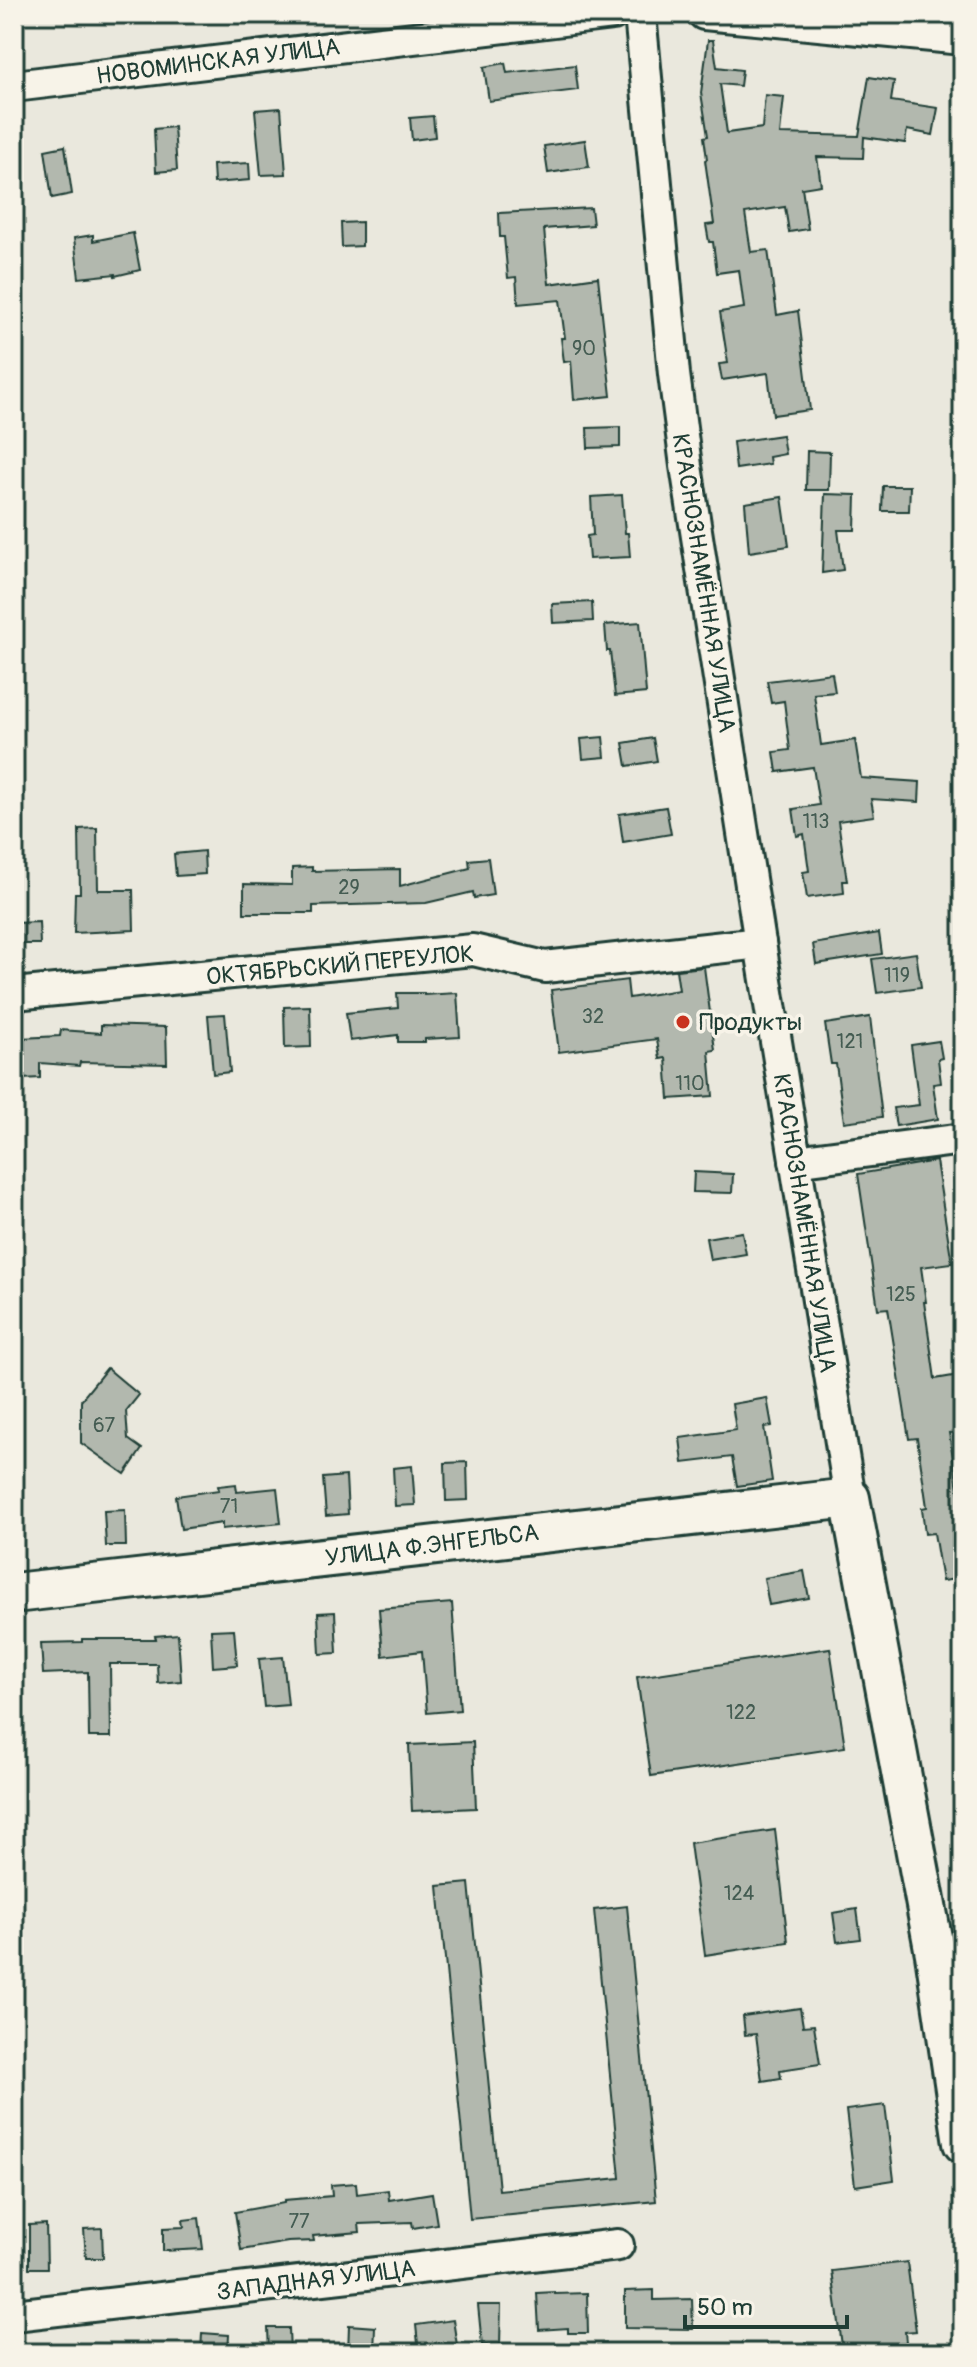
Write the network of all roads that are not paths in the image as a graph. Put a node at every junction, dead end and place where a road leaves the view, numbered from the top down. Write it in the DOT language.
graph roads {
  1 [pos="613,14"];
  2 [pos="640,14"];
  3 [pos="704,14"];
  4 [pos="963,39"];
  5 [pos="14,86"];
  6 [pos="760,943"];
  7 [pos="14,994"];
  8 [pos="963,1139"];
  9 [pos="795,1161"];
  10 [pos="850,1498"];
  11 [pos="14,1593"];
  12 [pos="949,1954"];
  13 [pos="963,2143"];
  14 [pos="618,2245"];
  15 [pos="14,2315"];
  1 -- 5 [label="street, НОВОМИНСКАЯ УЛИЦА"];
  2 -- 6 [label="street, КРАСНОЗНАМЁННАЯ УЛИЦА"];
  3 -- 4 [label="street"];
  6 -- 7 [label="street, ОКТЯБРЬСКИЙ ПЕРЕУЛОК"];
  6 -- 9 [label="street, КРАСНОЗНАМЁННАЯ УЛИЦА"];
  8 -- 9 [label="street"];
  9 -- 10 [label="street, КРАСНОЗНАМЁННАЯ УЛИЦА"];
  10 -- 11 [label="main road, УЛИЦА Ф.ЭНГЕЛЬСА"];
  10 -- 12 [label="main road, КРАСНОЗНАМЁННАЯ УЛИЦА"];
  12 -- 13 [label="main road, КРАСНОЗНАМЁННАЯ УЛИЦА"];
  14 -- 15 [label="street, ЗАПАДНАЯ УЛИЦА"];
}
